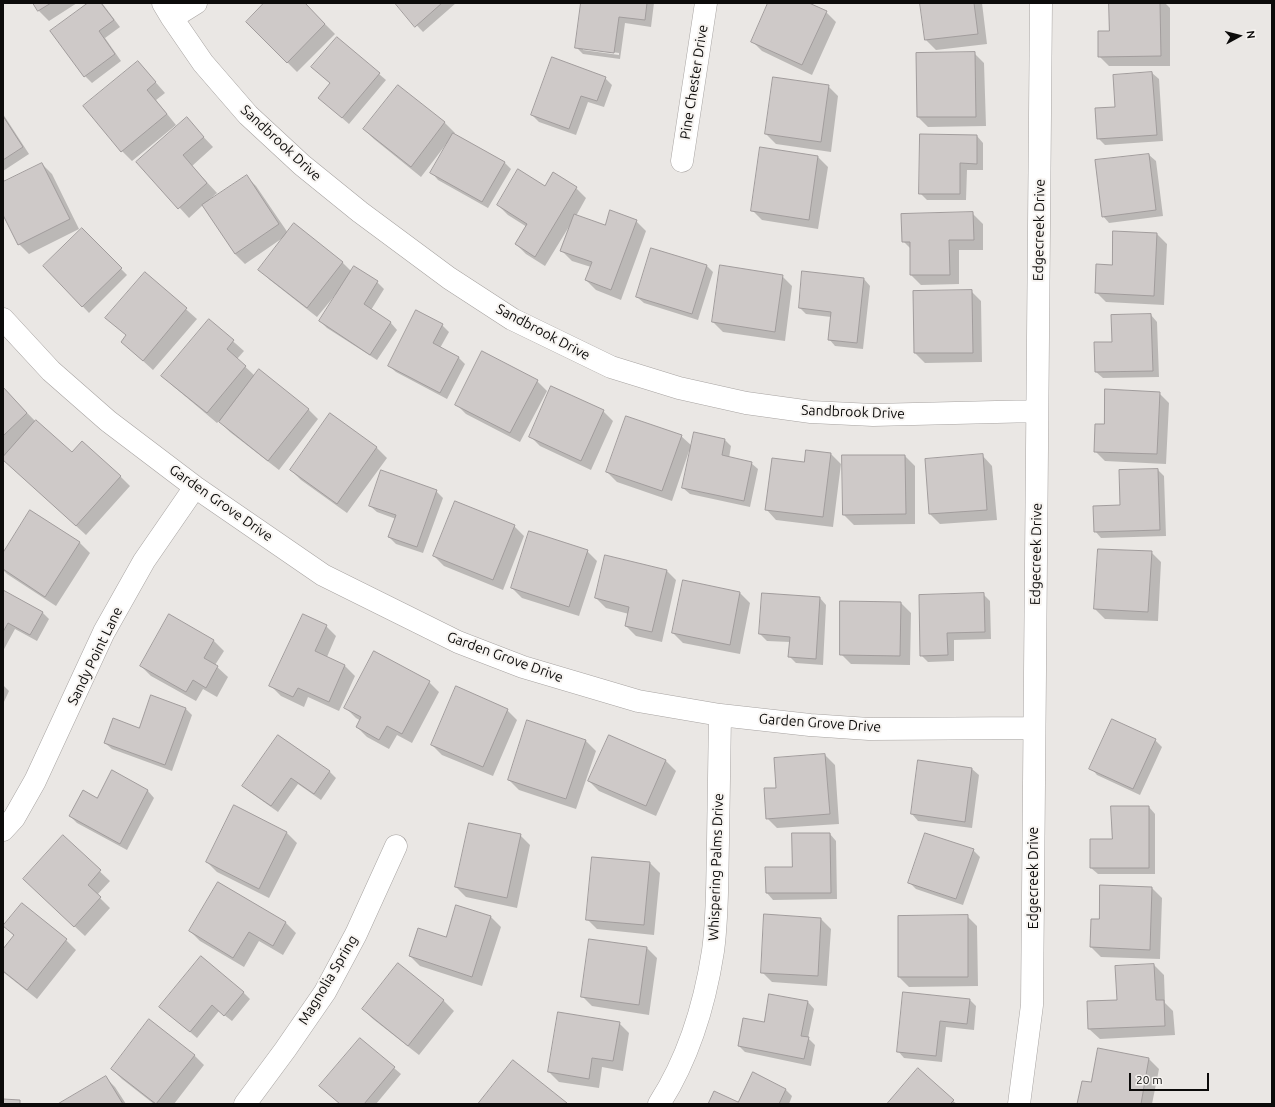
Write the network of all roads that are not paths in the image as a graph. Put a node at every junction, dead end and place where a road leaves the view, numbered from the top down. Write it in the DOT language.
graph roads {
  1 [pos="196,3"];
  2 [pos="706,3"];
  3 [pos="1041,3"];
  4 [pos="167,10"];
  5 [pos="682,162"];
  6 [pos="3,320"];
  7 [pos="1037,411"];
  8 [pos="195,486"];
  9 [pos="720,715"];
  10 [pos="1034,728"];
  11 [pos="3,830"];
  12 [pos="396,846"];
  13 [pos="245,1104"];
  14 [pos="659,1104"];
  15 [pos="1019,1104"];
  1 -- 4 [label="street"];
  2 -- 5 [label="street, Pine Chester Drive"];
  3 -- 7 [label="street, Edgecreek Drive"];
  4 -- 7 [label="street, Sandbrook Drive"];
  6 -- 8 [label="street, Garden Grove Drive"];
  7 -- 10 [label="street, Edgecreek Drive"];
  8 -- 9 [label="street, Garden Grove Drive"];
  8 -- 11 [label="street, Sandy Point Lane"];
  9 -- 10 [label="street, Garden Grove Drive"];
  9 -- 14 [label="street, Whispering Palms Drive"];
  10 -- 15 [label="street, Edgecreek Drive"];
  12 -- 13 [label="street, Magnolia Spring"];
}
